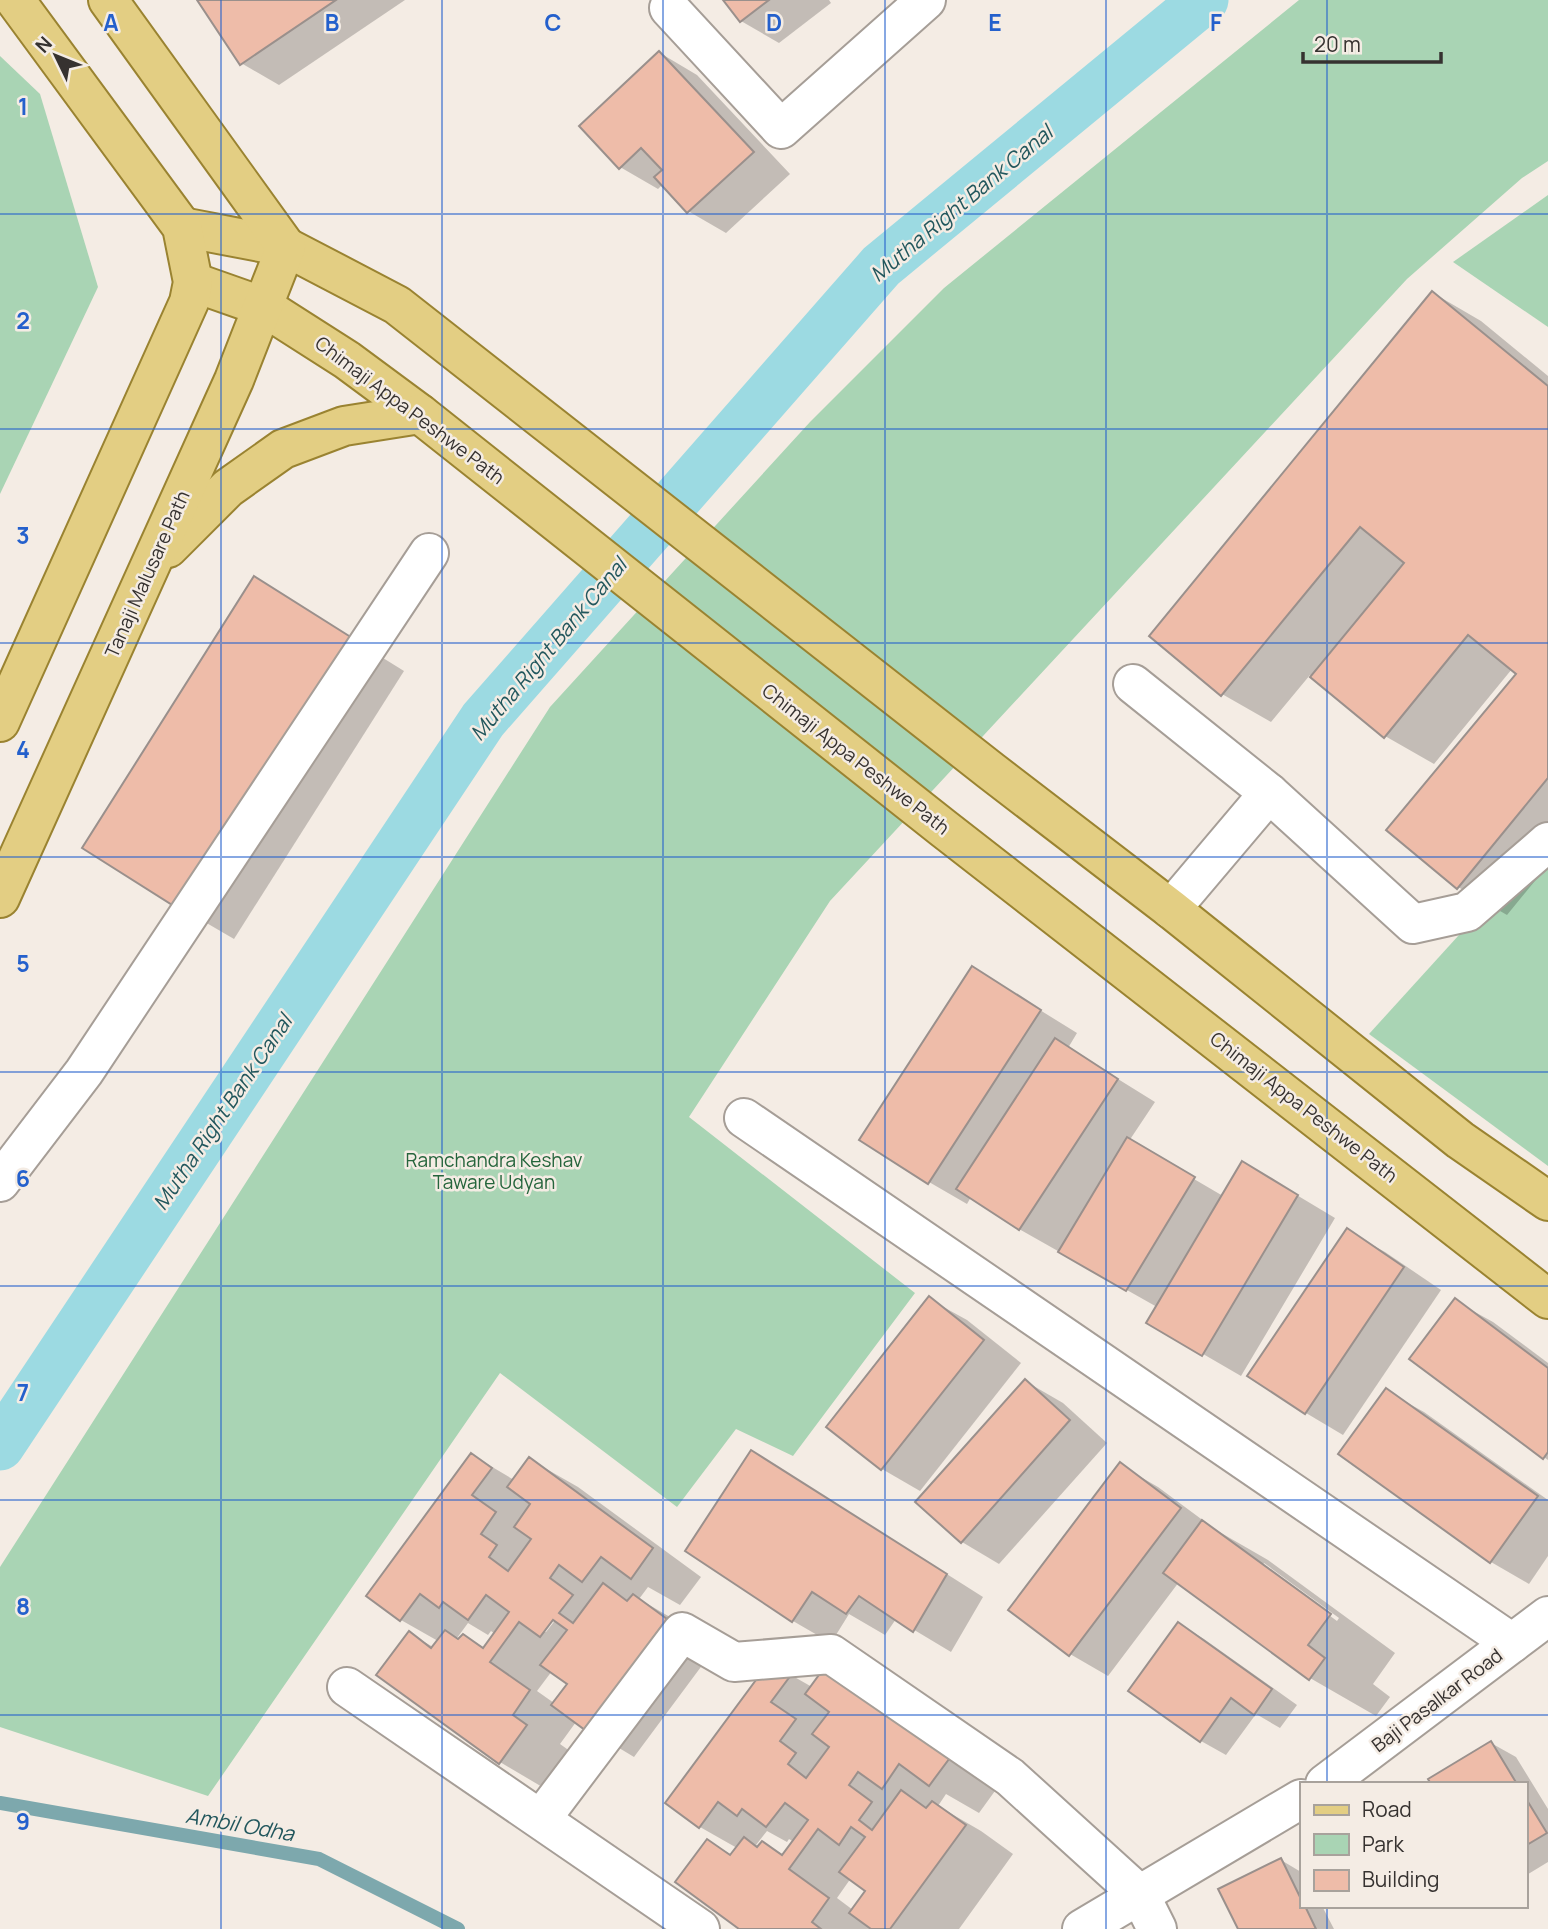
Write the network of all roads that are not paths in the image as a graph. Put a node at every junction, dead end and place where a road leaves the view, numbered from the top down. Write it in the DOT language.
graph roads {
  1 [pos="15,0"];
  2 [pos="108,0"];
  3 [pos="926,0"];
  4 [pos="669,8"];
  5 [pos="183,227"];
  6 [pos="286,247"];
  7 [pos="193,282"];
  8 [pos="264,307"];
  9 [pos="420,414"];
  10 [pos="429,553"];
  11 [pos="150,566"];
  12 [pos="1133,684"];
  13 [pos="0,722"];
  14 [pos="1269,793"];
  15 [pos="1548,842"];
  16 [pos="0,898"];
  17 [pos="1171,909"];
  18 [pos="744,1118"];
  19 [pos="0,1182"];
  20 [pos="1548,1201"];
  21 [pos="1548,1298"];
  22 [pos="1548,1616"];
  23 [pos="1512,1643"];
  24 [pos="346,1686"];
  25 [pos="1328,1782"];
  26 [pos="1300,1800"];
  27 [pos="541,1819"];
  28 [pos="1140,1895"];
  29 [pos="701,1929"];
  30 [pos="1082,1929"];
  31 [pos="1157,1929"];
  1 -- 5 [label="main road"];
  2 -- 6 [label="main road"];
  3 -- 4 [label="street"];
  5 -- 6 [label="main road"];
  5 -- 7 [label="main road"];
  6 -- 8 [label="main road, Tanaji Malusare Path"];
  6 -- 17 [label="main road"];
  7 -- 8 [label="main road, Chimaji Appa Peshwe Path"];
  7 -- 13 [label="main road"];
  8 -- 9 [label="main road, Chimaji Appa Peshwe Path"];
  8 -- 11 [label="main road, Tanaji Malusare Path"];
  9 -- 11 [label="main road"];
  9 -- 21 [label="main road, Chimaji Appa Peshwe Path"];
  10 -- 19 [label="street"];
  11 -- 16 [label="main road, Tanaji Malusare Path"];
  12 -- 14 [label="street"];
  14 -- 15 [label="street"];
  14 -- 17 [label="street"];
  17 -- 20 [label="main road"];
  18 -- 23 [label="street"];
  22 -- 23 [label="street, Baji Pasalkar Road"];
  23 -- 25 [label="street, Baji Pasalkar Road"];
  24 -- 27 [label="street"];
  26 -- 28 [label="street"];
  27 -- 28 [label="street"];
  27 -- 29 [label="street"];
  28 -- 30 [label="street"];
  28 -- 31 [label="street"];
}
